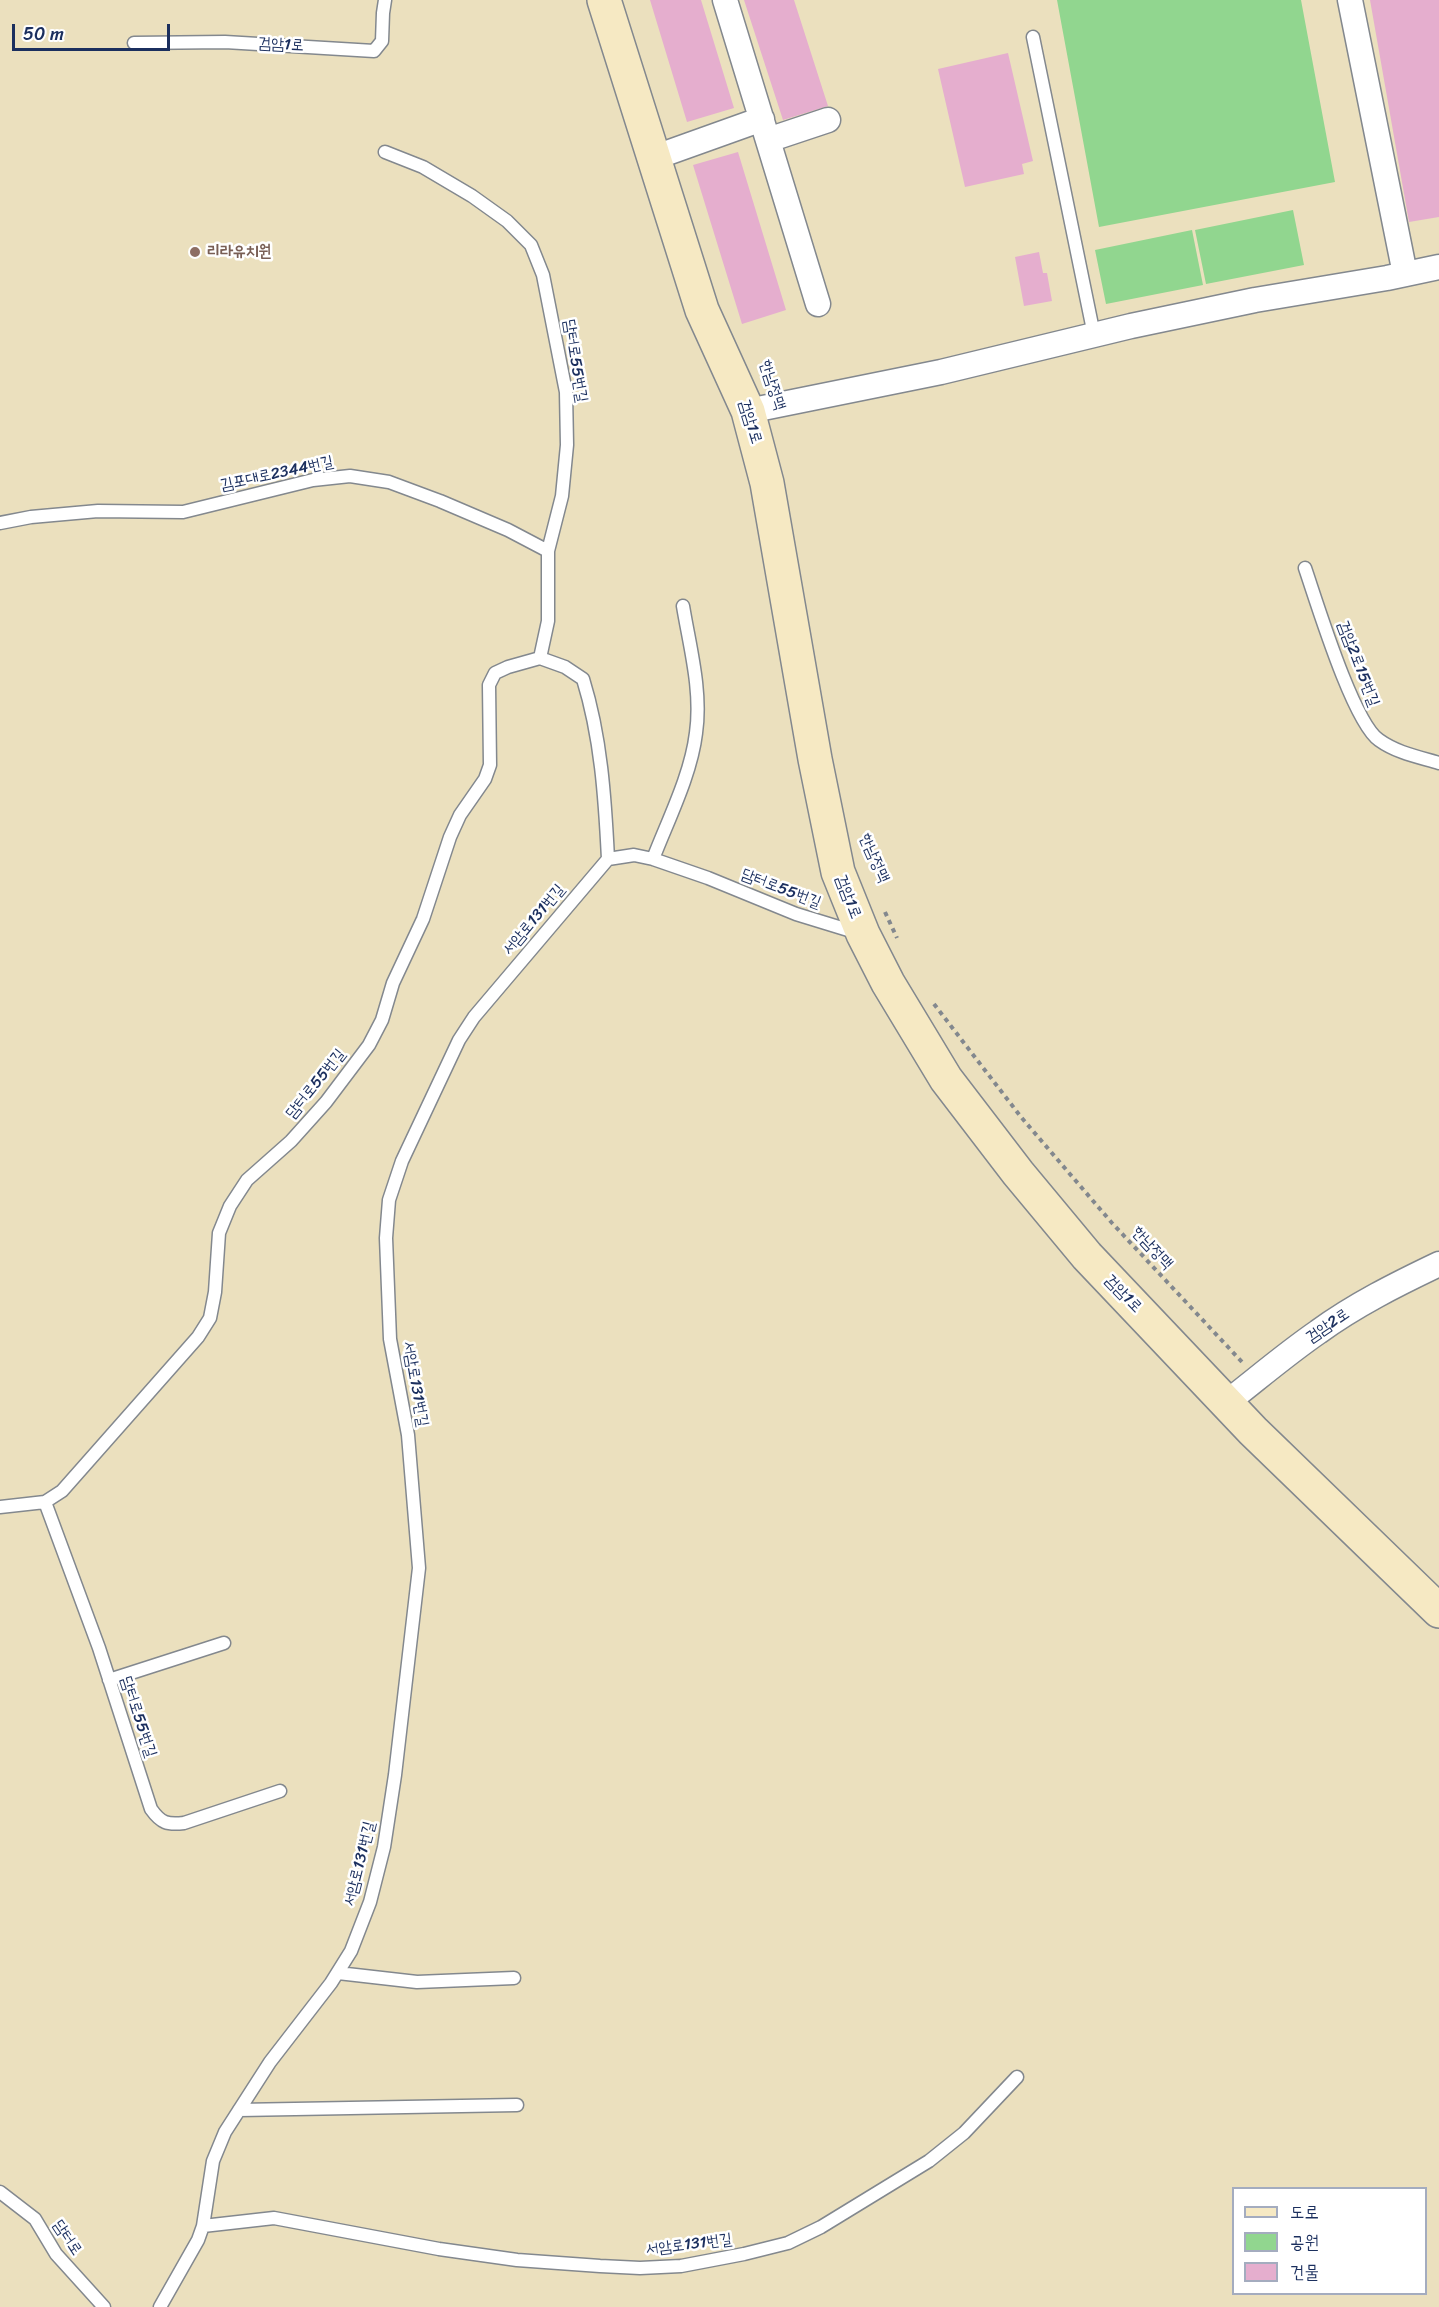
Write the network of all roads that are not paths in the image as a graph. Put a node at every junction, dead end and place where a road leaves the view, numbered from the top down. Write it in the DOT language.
graph roads {
  1 [pos="385,0"];
  2 [pos="604,0"];
  3 [pos="725,0"];
  4 [pos="1350,0"];
  5 [pos="1033,37"];
  6 [pos="134,43"];
  7 [pos="828,120"];
  8 [pos="765,130"];
  9 [pos="385,152"];
  10 [pos="653,158"];
  11 [pos="1439,267"];
  12 [pos="1405,274"];
  13 [pos="818,304"];
  14 [pos="1094,335"];
  15 [pos="748,411"];
  16 [pos="0,523"];
  17 [pos="548,551"];
  18 [pos="1305,568"];
  19 [pos="683,606"];
  20 [pos="540,658"];
  21 [pos="1439,763"];
  22 [pos="608,859"];
  23 [pos="653,859"];
  24 [pos="863,934"];
  25 [pos="1439,1264"];
  26 [pos="1226,1403"];
  27 [pos="45,1502"];
  28 [pos="0,1507"];
  29 [pos="1439,1611"];
  30 [pos="224,1642"];
  31 [pos="109,1680"];
  32 [pos="280,1791"];
  33 [pos="338,1973"];
  34 [pos="514,1978"];
  35 [pos="1017,2077"];
  36 [pos="517,2105"];
  37 [pos="239,2110"];
  38 [pos="0,2192"];
  39 [pos="203,2226"];
  40 [pos="104,2307"];
  41 [pos="160,2307"];
  1 -- 6 [label="lane, 검암1로"];
  2 -- 10 [label="street, 검암1로"];
  3 -- 8 [label="street"];
  4 -- 12 [label="street"];
  5 -- 14 [label="lane"];
  7 -- 8 [label="street"];
  8 -- 10 [label="street"];
  8 -- 13 [label="street"];
  9 -- 17 [label="lane, 담터로55번길"];
  10 -- 15 [label="street, 검암1로"];
  11 -- 12 [label="street"];
  12 -- 14 [label="street"];
  14 -- 15 [label="street"];
  15 -- 24 [label="street, 검암1로"];
  16 -- 17 [label="lane, 김포대로2344번길"];
  17 -- 20 [label="lane, 담터로55번길"];
  18 -- 21 [label="lane, 검암2로15번길"];
  19 -- 23 [label="lane"];
  20 -- 22 [label="lane"];
  20 -- 27 [label="lane, 담터로55번길"];
  22 -- 23 [label="lane, 담터로55번길"];
  22 -- 33 [label="lane, 서암로131번길"];
  23 -- 24 [label="lane, 담터로55번길"];
  24 -- 26 [label="street, 검암1로"];
  25 -- 26 [label="street, 검암2로"];
  26 -- 29 [label="street, 검암1로"];
  27 -- 28 [label="lane"];
  27 -- 31 [label="lane, 담터로55번길"];
  30 -- 31 [label="lane"];
  31 -- 32 [label="lane, 담터로55번길"];
  33 -- 34 [label="lane"];
  33 -- 37 [label="lane, 서암로131번길"];
  35 -- 39 [label="lane, 서암로131번길"];
  36 -- 37 [label="lane"];
  37 -- 39 [label="lane, 서암로131번길"];
  38 -- 40 [label="lane, 담터로"];
  39 -- 41 [label="lane, 서암로131번길"];
}
